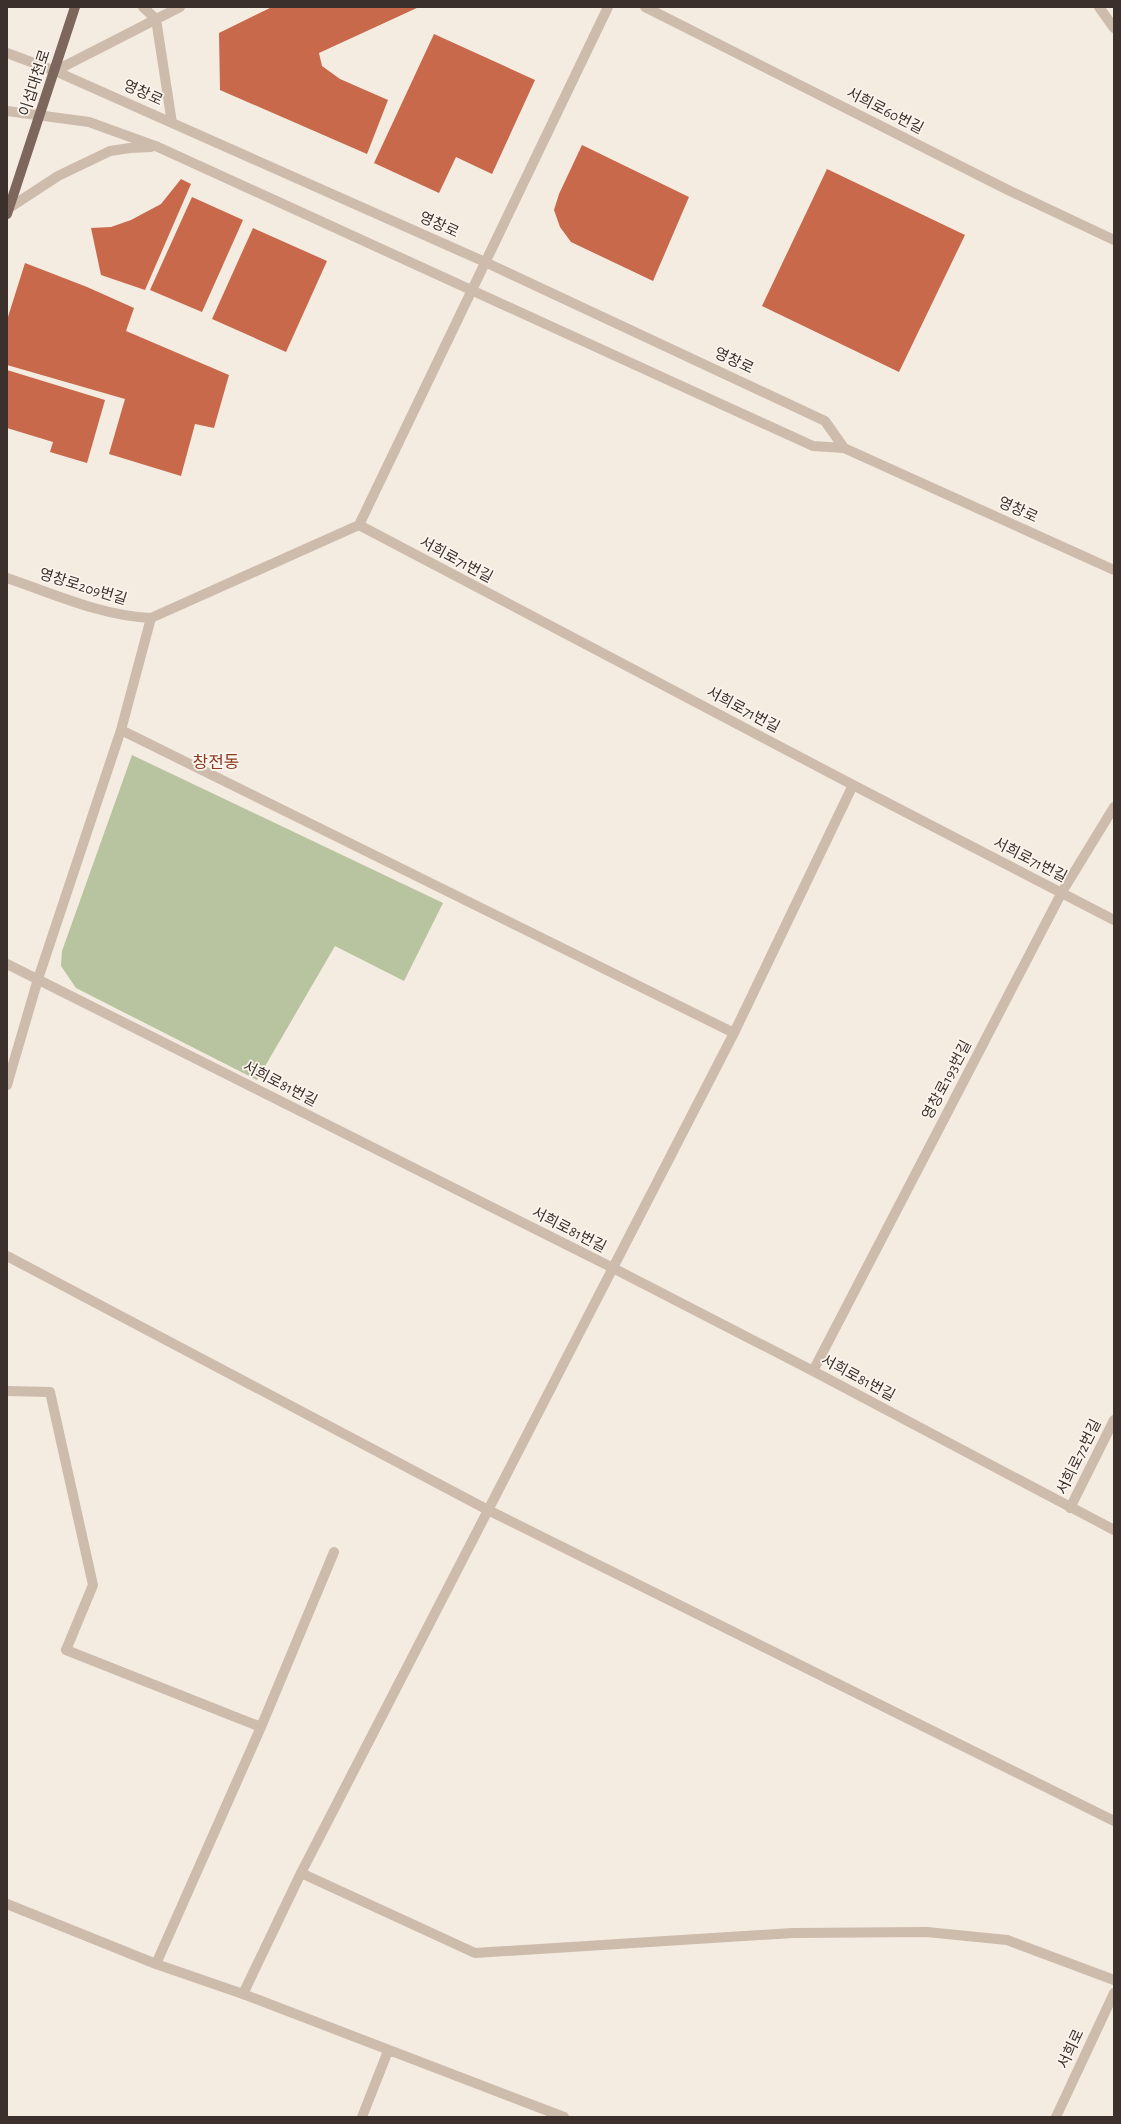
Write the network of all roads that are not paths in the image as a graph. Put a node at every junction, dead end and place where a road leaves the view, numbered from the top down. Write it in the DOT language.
graph roads {
  1 [pos="75,7"];
  2 [pos="143,7"];
  3 [pos="180,7"];
  4 [pos="608,7"];
  5 [pos="645,7"];
  6 [pos="1099,7"];
  7 [pos="156,19"];
  8 [pos="1114,28"];
  9 [pos="7,53"];
  10 [pos="55,71"];
  11 [pos="7,111"];
  12 [pos="40,116"];
  13 [pos="172,123"];
  14 [pos="158,147"];
  15 [pos="8,211"];
  16 [pos="1114,240"];
  17 [pos="485,262"];
  18 [pos="472,289"];
  19 [pos="844,448"];
  20 [pos="359,525"];
  21 [pos="1114,570"];
  22 [pos="7,578"];
  23 [pos="151,618"];
  24 [pos="121,730"];
  25 [pos="853,786"];
  26 [pos="1114,807"];
  27 [pos="1062,892"];
  28 [pos="1114,920"];
  29 [pos="7,964"];
  30 [pos="38,980"];
  31 [pos="734,1033"];
  32 [pos="7,1085"];
  33 [pos="7,1256"];
  34 [pos="613,1268"];
  35 [pos="813,1371"];
  36 [pos="7,1391"];
  37 [pos="1114,1420"];
  38 [pos="1070,1508"];
  39 [pos="488,1510"];
  40 [pos="1114,1530"];
  41 [pos="334,1552"];
  42 [pos="261,1727"];
  43 [pos="1114,1821"];
  44 [pos="301,1873"];
  45 [pos="7,1904"];
  46 [pos="156,1964"];
  47 [pos="1114,1980"];
  48 [pos="1114,1993"];
  49 [pos="243,1994"];
  50 [pos="388,2051"];
  51 [pos="362,2117"];
  52 [pos="564,2117"];
  53 [pos="1056,2117"];
  1 -- 10 [label="main road, 이섭대천로"];
  2 -- 7 [label="street"];
  3 -- 7 [label="street"];
  4 -- 17 [label="street"];
  5 -- 16 [label="street, 서희로60번길"];
  6 -- 8 [label="street"];
  7 -- 10 [label="street"];
  7 -- 13 [label="street"];
  9 -- 10 [label="street, 영창로"];
  10 -- 12 [label="main road, 이섭대천로"];
  10 -- 13 [label="street, 영창로"];
  11 -- 12 [label="street, 영창로"];
  12 -- 14 [label="street, 영창로"];
  12 -- 15 [label="main road, 이섭대천로"];
  13 -- 17 [label="street, 영창로"];
  14 -- 15 [label="street"];
  14 -- 18 [label="street, 영창로"];
  17 -- 18 [label="street"];
  17 -- 19 [label="street, 영창로"];
  18 -- 19 [label="street, 영창로"];
  18 -- 20 [label="street"];
  19 -- 21 [label="street, 영창로"];
  20 -- 23 [label="street"];
  20 -- 25 [label="street, 서희로71번길"];
  22 -- 23 [label="street, 영창로209번길"];
  23 -- 24 [label="street"];
  24 -- 30 [label="street"];
  24 -- 31 [label="street"];
  25 -- 27 [label="street, 서희로71번길"];
  25 -- 31 [label="street"];
  26 -- 27 [label="street, 영창로193번길"];
  27 -- 28 [label="street, 서희로71번길"];
  27 -- 35 [label="street, 영창로193번길"];
  29 -- 30 [label="street, 서희로81번길"];
  30 -- 32 [label="street"];
  30 -- 34 [label="street, 서희로81번길"];
  31 -- 34 [label="street"];
  33 -- 39 [label="street"];
  34 -- 35 [label="street, 서희로81번길"];
  34 -- 39 [label="street"];
  35 -- 38 [label="street, 서희로81번길"];
  36 -- 42 [label="street"];
  37 -- 38 [label="street, 서희로72번길"];
  38 -- 40 [label="street, 서희로81번길"];
  39 -- 43 [label="street"];
  39 -- 44 [label="street"];
  41 -- 42 [label="street"];
  42 -- 46 [label="street"];
  44 -- 47 [label="street"];
  44 -- 49 [label="street"];
  45 -- 46 [label="street"];
  46 -- 49 [label="street"];
  48 -- 53 [label="street, 서희로"];
  49 -- 50 [label="street"];
  50 -- 51 [label="street"];
  50 -- 52 [label="street"];
}
